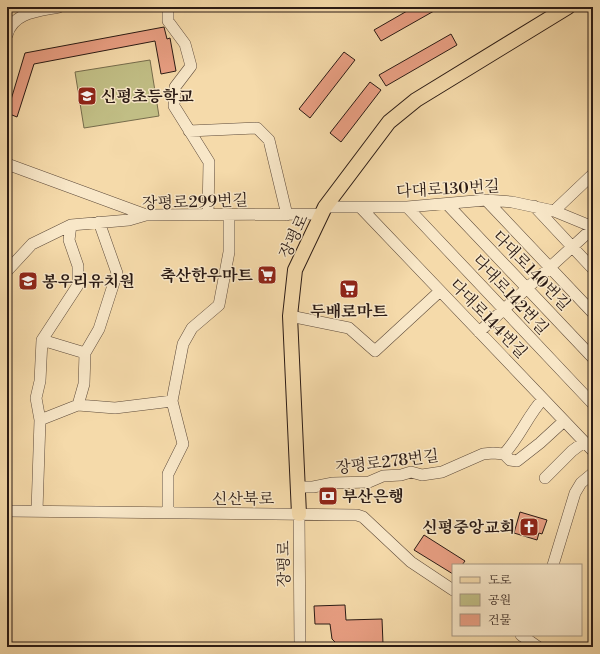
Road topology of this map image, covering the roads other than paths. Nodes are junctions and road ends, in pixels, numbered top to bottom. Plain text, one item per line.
1 (59, 7) edge
2 (168, 7) edge
3 (568, 7) edge
4 (7, 35) edge
5 (189, 131) junction
6 (7, 164) edge
7 (593, 174) edge
8 (486, 200) junction
9 (447, 204) junction
10 (534, 206) junction
11 (406, 207) junction
12 (361, 208) junction
13 (323, 211) junction
14 (554, 211) junction
15 (146, 215) junction
16 (208, 215) junction
17 (229, 215) junction
18 (287, 215) junction
19 (99, 222) junction
20 (71, 224) junction
21 (593, 228) edge
22 (573, 247) junction
23 (550, 268) junction
24 (593, 269) edge
25 (7, 271) edge
26 (527, 288) junction
27 (440, 291) junction
28 (504, 310) junction
29 (593, 313) edge
30 (290, 316) junction
31 (479, 332) junction
32 (42, 340) junction
33 (85, 353) junction
34 (593, 358) edge
35 (543, 399) junction
36 (172, 401) junction
37 (593, 404) edge
38 (78, 405) junction
39 (40, 420) junction
40 (564, 421) junction
41 (584, 442) junction
42 (593, 451) edge
43 (504, 454) junction
44 (593, 473) edge
45 (544, 478) dead end
46 (298, 487) junction
47 (7, 511) edge
48 (37, 511) junction
49 (168, 513) junction
50 (299, 514) junction
51 (553, 564) edge
52 (452, 589) edge
53 (522, 636) edge
54 (534, 641) edge
55 (300, 647) edge

1 - 4 street
2 - 5 street
3 - 13 main road, 장평로
5 - 16 street
5 - 18 street
6 - 15 street
7 - 14 street
8 - 9 street, 다대로130번길
8 - 10 street, 다대로130번길
8 - 23 street
9 - 11 street, 다대로130번길
9 - 26 street, 다대로140번길
10 - 14 street, 다대로130번길
10 - 22 street
11 - 12 street, 다대로130번길
11 - 28 street, 다대로142번길
12 - 13 street, 다대로130번길
12 - 27 street, 다대로144번길
13 - 18 street, 장평로299번길
13 - 30 main road, 장평로
14 - 21 street, 다대로130번길
15 - 16 street, 장평로299번길
15 - 19 street, 장평로299번길
16 - 17 street, 장평로299번길
17 - 18 street, 장평로299번길
17 - 36 street
19 - 20 street, 장평로299번길
19 - 33 street
20 - 25 street
20 - 32 street
21 - 22 street
22 - 23 street
22 - 24 street
23 - 26 street
23 - 29 street
26 - 28 street
26 - 34 street, 다대로140번길
27 - 30 street
27 - 31 street, 다대로144번길
28 - 31 street
28 - 37 street, 다대로142번길
30 - 46 main road, 장평로
31 - 35 street, 다대로144번길
32 - 33 street
32 - 39 street
33 - 38 street
35 - 40 street, 다대로144번길
35 - 43 street
36 - 38 street
36 - 49 street
38 - 39 street
39 - 48 street
40 - 41 street, 다대로144번길
40 - 43 street, 장평로278번길
41 - 42 street, 다대로144번길
41 - 45 street
43 - 46 street, 장평로278번길
44 - 51 street
46 - 50 main road, 장평로
47 - 48 street, 신산북로
48 - 49 street, 신산북로
49 - 50 street, 신산북로
50 - 52 street, 신산북로
50 - 55 street, 장평로
53 - 54 street

